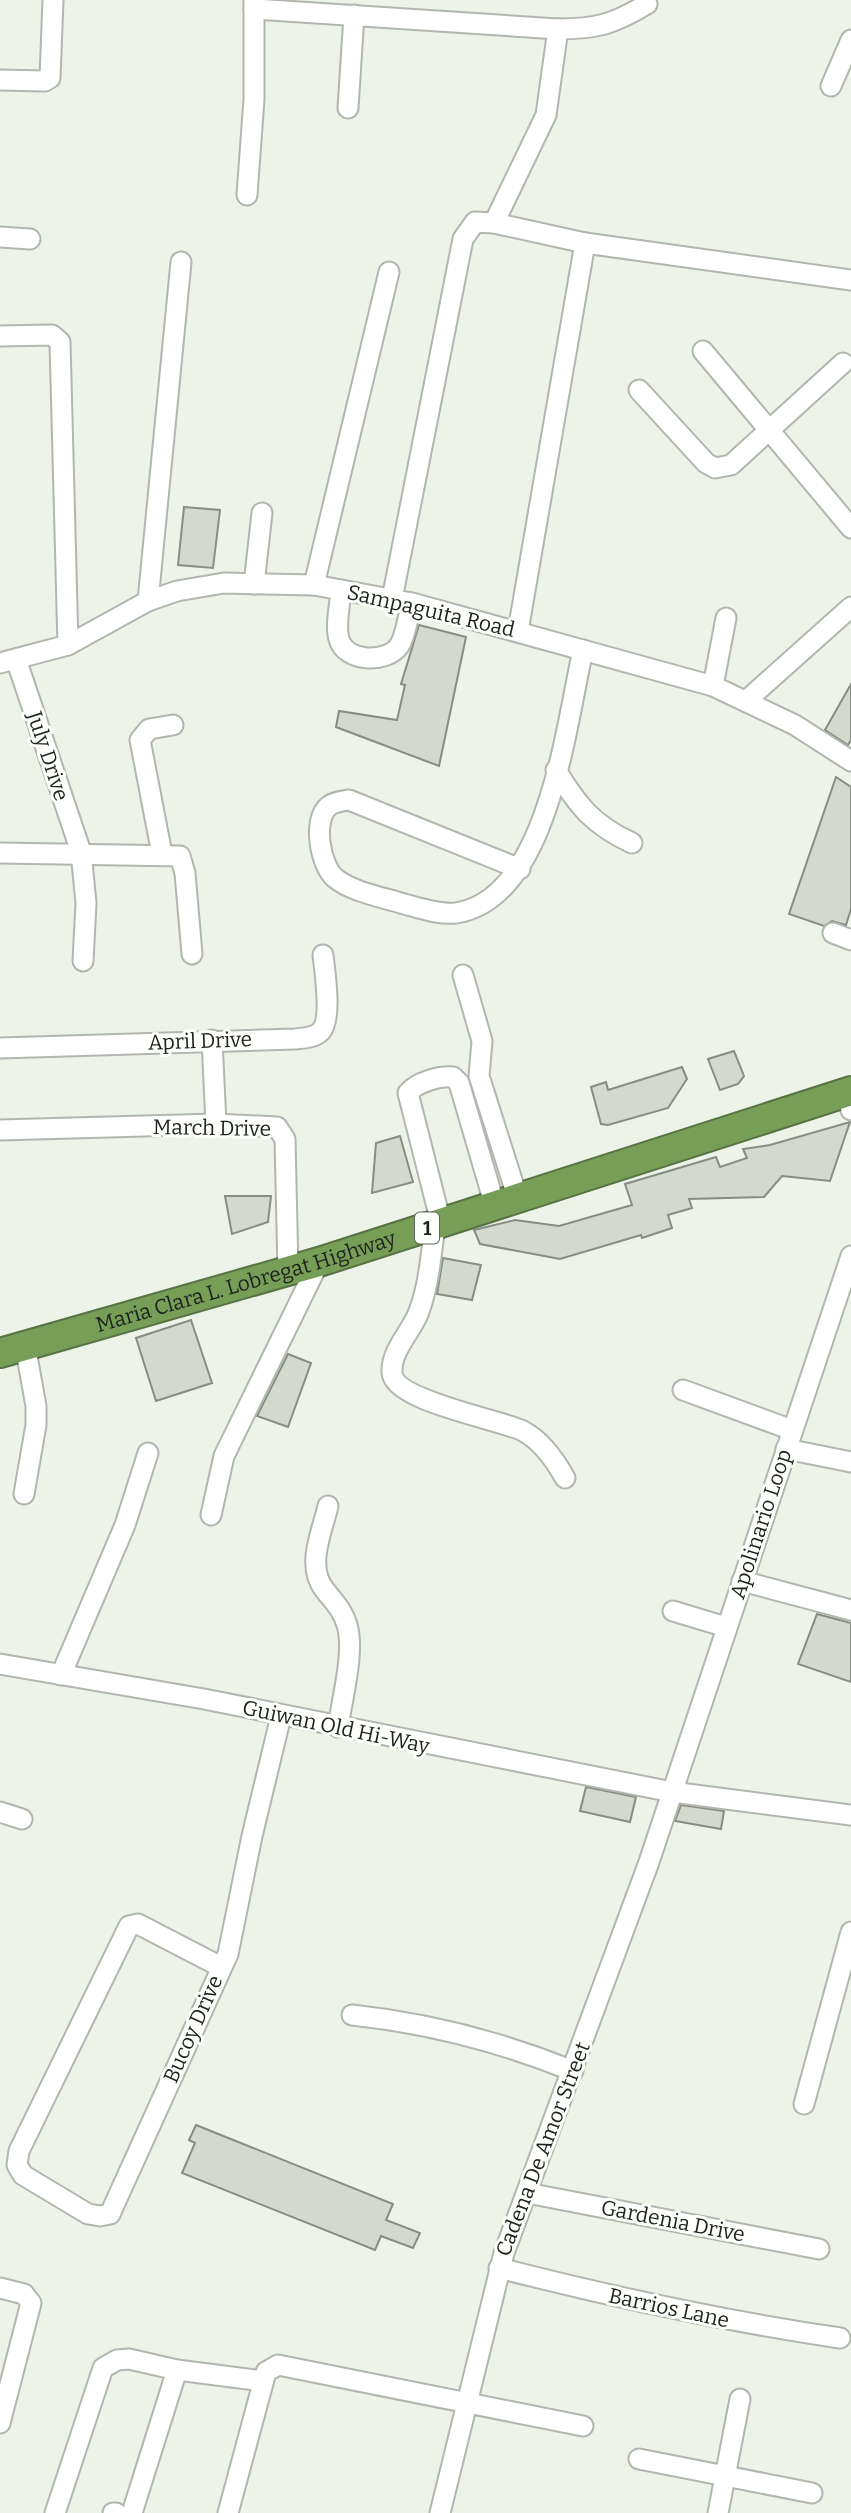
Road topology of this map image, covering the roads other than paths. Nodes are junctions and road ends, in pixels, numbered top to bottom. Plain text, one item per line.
1 (53, 0) edge
2 (254, 4) edge
3 (647, 4) dead end
4 (354, 15) junction
5 (558, 29) junction
6 (851, 40) edge
7 (0, 80) edge
8 (831, 86) dead end
9 (348, 108) dead end
10 (247, 195) dead end
11 (494, 222) junction
12 (0, 237) edge
13 (30, 239) dead end
14 (585, 243) junction
15 (181, 262) dead end
16 (389, 272) dead end
17 (851, 280) edge
18 (0, 336) edge
19 (703, 351) dead end
20 (843, 363) dead end
21 (639, 390) dead end
22 (769, 431) junction
23 (262, 513) dead end
24 (851, 528) edge
25 (254, 584) junction
26 (314, 585) junction
27 (341, 590) junction
28 (392, 599) junction
29 (148, 601) junction
30 (412, 603) junction
31 (851, 607) edge
32 (726, 618) dead end
33 (518, 631) junction
34 (68, 645) junction
35 (583, 650) junction
36 (8, 661) edge
37 (713, 686) junction
38 (747, 700) junction
39 (173, 725) dead end
40 (851, 761) edge
41 (556, 770) junction
42 (632, 843) dead end
43 (80, 852) junction
44 (0, 853) edge
45 (162, 854) junction
46 (520, 869) junction
47 (192, 954) dead end
48 (323, 955) dead end
49 (83, 961) dead end
50 (463, 975) dead end
51 (212, 1040) junction
52 (0, 1048) edge
53 (850, 1098) edge
54 (216, 1124) junction
55 (0, 1130) edge
56 (506, 1203) junction
57 (438, 1224) junction
58 (851, 1256) edge
59 (319, 1262) junction
60 (288, 1271) junction
61 (844, 1297) edge
62 (12, 1349) edge
63 (683, 1390) dead end
64 (789, 1439) junction
65 (148, 1453) dead end
66 (851, 1462) edge
67 (565, 1478) dead end
68 (24, 1494) dead end
69 (328, 1506) dead end
70 (211, 1515) dead end
71 (742, 1581) junction
72 (851, 1610) edge
73 (673, 1611) dead end
74 (726, 1627) junction
75 (0, 1664) edge
76 (61, 1675) junction
77 (281, 1716) junction
78 (338, 1727) junction
79 (672, 1792) junction
80 (0, 1812) edge
81 (851, 1815) edge
82 (22, 1819) dead end
83 (851, 1932) edge
84 (221, 1967) junction
85 (352, 2015) dead end
86 (573, 2071) junction
87 (804, 2104) dead end
88 (527, 2193) junction
89 (819, 2249) dead end
90 (499, 2268) junction
91 (0, 2288) edge
92 (840, 2339) dead end
93 (177, 2370) junction
94 (263, 2381) junction
95 (740, 2399) dead end
96 (467, 2404) junction
97 (0, 2423) edge
98 (583, 2427) dead end
99 (639, 2459) dead end
100 (725, 2476) junction
101 (812, 2493) dead end
102 (55, 2513) edge
103 (132, 2513) edge
104 (228, 2513) edge
105 (440, 2513) edge
106 (718, 2513) edge

1 - 7 street
2 - 4 street
2 - 10 street
3 - 5 street
4 - 5 street
4 - 9 street
5 - 11 street
6 - 8 street
11 - 14 street
11 - 28 street
12 - 13 street
14 - 17 street
14 - 33 street
15 - 29 street
16 - 26 street
18 - 34 street
19 - 22 street
20 - 22 street
21 - 22 street
22 - 24 street
23 - 25 street
25 - 26 street, Sampaguita Road
25 - 29 street, Sampaguita Road
26 - 27 street, Sampaguita Road
27 - 28 street, Sampaguita Road
27 - 30 street
28 - 30 street, Sampaguita Road
29 - 34 street, Sampaguita Road
30 - 33 street, Sampaguita Road
31 - 38 street
32 - 37 street
33 - 35 street, Sampaguita Road
34 - 36 street, Sampaguita Road
35 - 37 street, Sampaguita Road
35 - 41 street
36 - 43 street, July Drive
37 - 38 street, Sampaguita Road
38 - 40 street, Sampaguita Road
39 - 45 street
41 - 42 street
41 - 46 street
43 - 44 street
43 - 45 street
43 - 49 street, July Drive
45 - 47 street
46 - 46 street
48 - 51 street, April Drive
50 - 56 street
51 - 52 street, April Drive
51 - 54 street
53 - 56 highway, Maria Clara L. Lobregat Highway / 1
54 - 55 street, March Drive
54 - 60 street, March Drive
56 - 57 highway, Maria Clara L. Lobregat Highway / 1
56 - 57 street
57 - 59 highway, Maria Clara L. Lobregat Highway / 1
57 - 67 street
58 - 61 street, Apolinario Loop
59 - 60 highway, Maria Clara L. Lobregat Highway / 1
59 - 70 street
60 - 62 highway, Maria Clara L. Lobregat Highway / 1
61 - 64 street, Apolinario Loop
62 - 68 street
63 - 64 street
64 - 66 street
64 - 71 street, Apolinario Loop
65 - 76 street
69 - 78 street
71 - 72 street
71 - 74 street, Apolinario Loop
73 - 74 street
74 - 79 street, Apolinario Loop
75 - 76 street, Guiwan Old Hi-Way
76 - 77 street, Guiwan Old Hi-Way
77 - 78 street, Guiwan Old Hi-Way
77 - 84 street, Bucoy Drive
78 - 79 street, Guiwan Old Hi-Way
79 - 81 street, Guiwan Old Hi-Way
79 - 86 street, Cadena De Amor Street
80 - 82 street
83 - 87 street
84 - 84 street, Bucoy Drive
85 - 86 street
86 - 88 street, Cadena De Amor Street
88 - 89 street, Gardenia Drive
88 - 90 street, Cadena De Amor Street
90 - 92 street, Barrios Lane
90 - 96 street, Cadena De Amor Street
91 - 97 street
93 - 94 street
93 - 102 street
93 - 103 street
94 - 96 street
94 - 104 street
95 - 100 street
96 - 98 street
96 - 105 street, Cadena De Amor Street
99 - 100 street
100 - 101 street
100 - 106 street

